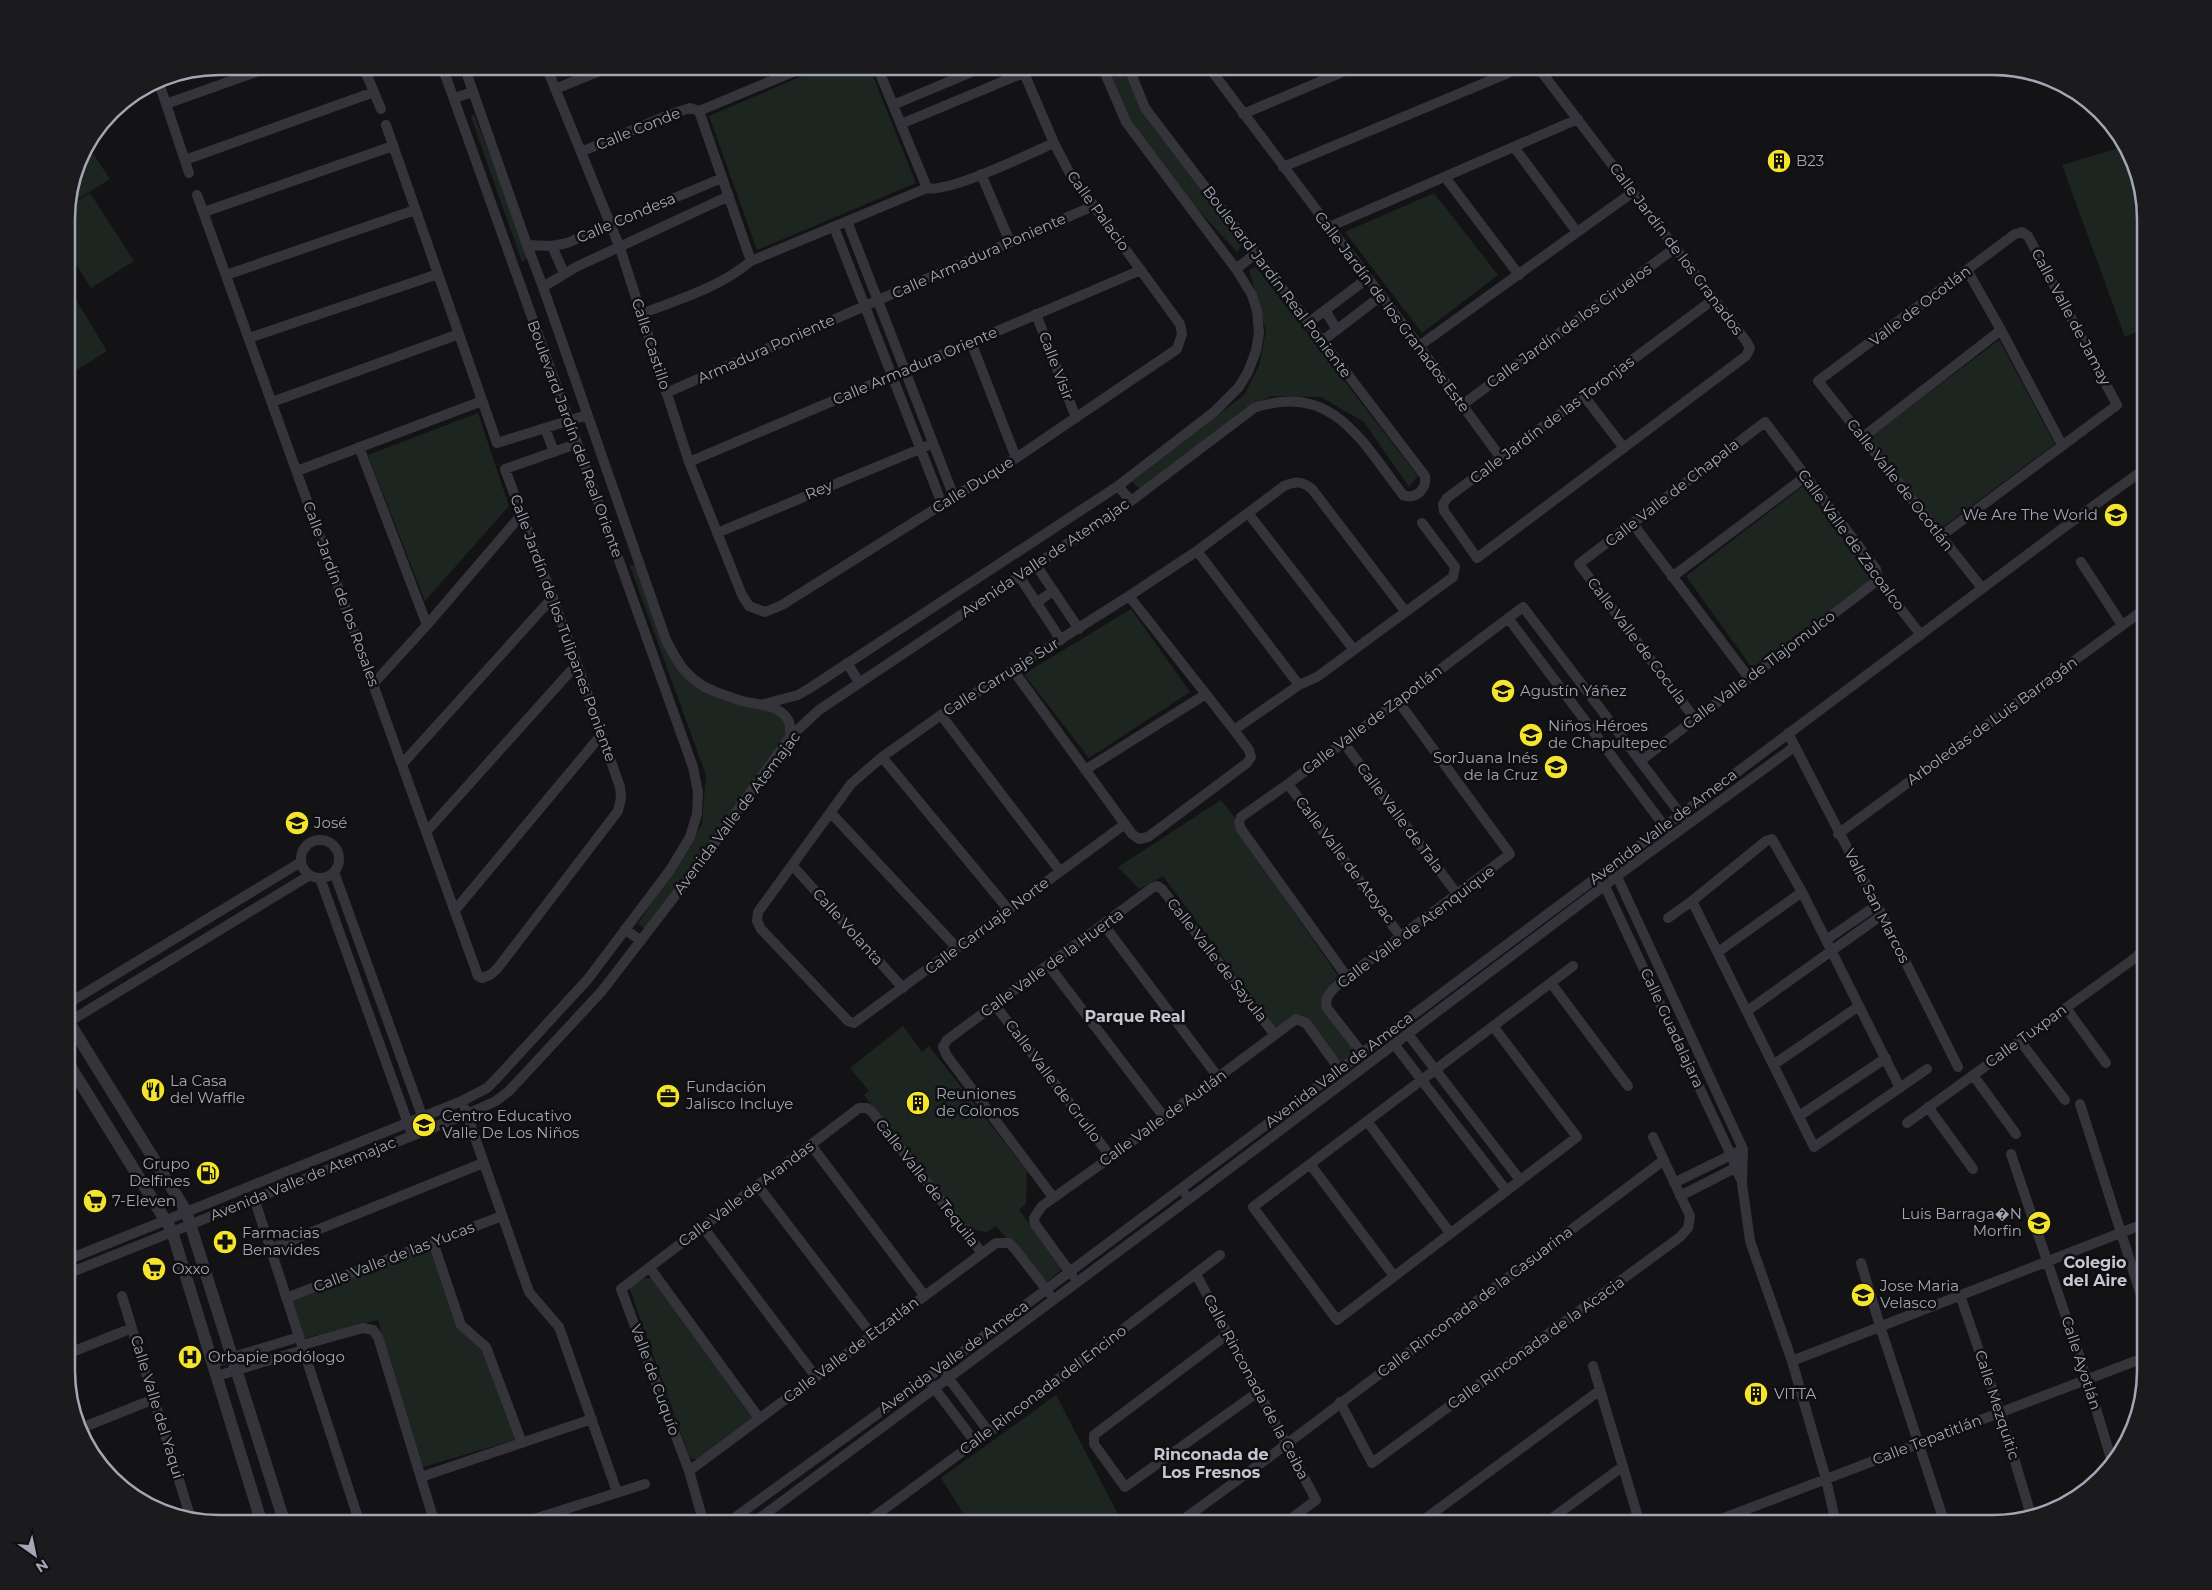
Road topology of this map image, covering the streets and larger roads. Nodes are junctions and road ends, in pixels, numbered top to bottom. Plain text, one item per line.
1 (248, 75) edge
2 (367, 75) edge
3 (445, 75) edge
4 (467, 75) edge
5 (550, 75) edge
6 (591, 75) edge
7 (775, 75) edge
8 (781, 75) edge
9 (881, 75) edge
10 (965, 75) edge
11 (1012, 75) edge
12 (1025, 75) edge
13 (1106, 75) edge
14 (1132, 75) edge
15 (1215, 75) edge
16 (1336, 75) edge
17 (1503, 75) edge
18 (1544, 75) edge
19 (776, 79) junction
20 (161, 88) edge
21 (556, 90) junction
22 (374, 92) junction
23 (472, 92) junction
24 (454, 98) junction
25 (166, 104) junction
26 (893, 105) junction
27 (381, 109) dead end
28 (699, 111) junction
29 (1243, 114) junction
30 (1578, 119) junction
31 (901, 124) junction
32 (386, 125) dead end
33 (1054, 143) junction
34 (393, 146) junction
35 (1514, 147) junction
36 (581, 152) junction
37 (185, 160) junction
38 (1283, 167) junction
39 (189, 173) dead end
40 (981, 174) junction
41 (1445, 177) junction
42 (722, 178) junction
43 (927, 188) junction
44 (1633, 192) junction
45 (197, 195) dead end
46 (729, 196) junction
47 (1093, 206) junction
48 (415, 210) junction
49 (204, 212) junction
50 (847, 221) junction
51 (611, 225) junction
52 (834, 227) junction
53 (1329, 227) junction
54 (1577, 232) junction
55 (2022, 232) joint
56 (1010, 242) junction
57 (526, 246) junction
58 (552, 246) junction
59 (620, 248) junction
60 (1675, 248) junction
61 (1255, 254) junction
62 (751, 261) junction
63 (1236, 269) junction
64 (1141, 270) junction
65 (1967, 270) junction
66 (564, 273) junction
67 (438, 274) junction
68 (226, 275) junction
69 (1519, 275) junction
70 (1368, 278) junction
71 (543, 287) junction
72 (1381, 296) junction
73 (1714, 299) junction
74 (878, 300) junction
75 (865, 306) junction
76 (1325, 310) junction
77 (641, 314) junction
78 (1036, 314) junction
79 (1308, 323) junction
80 (1337, 330) junction
81 (2002, 330) junction
82 (459, 334) junction
83 (248, 338) junction
84 (1322, 341) junction
85 (971, 342) junction
86 (1420, 346) junction
87 (1177, 349) joint
88 (1256, 351) joint
89 (905, 370) junction
90 (892, 375) junction
91 (1818, 382) joint
92 (666, 393) junction
93 (1584, 396) junction
94 (272, 402) junction
95 (482, 402) junction
96 (1462, 405) junction
97 (586, 414) junction
98 (1076, 418) junction
99 (568, 421) junction
100 (1765, 422) joint
101 (545, 428) junction
102 (1863, 437) junction
103 (576, 444) junction
104 (934, 444) junction
105 (2062, 445) junction
106 (359, 447) junction
107 (920, 448) junction
108 (1624, 448) junction
109 (554, 452) junction
110 (1016, 458) junction
111 (1500, 458) junction
112 (689, 462) junction
113 (297, 471) junction
114 (2137, 475) edge
115 (1805, 476) junction
116 (1118, 486) junction
117 (1419, 493) joint
118 (954, 497) junction
119 (1131, 501) junction
120 (942, 504) junction
121 (1248, 513) junction
122 (522, 514) junction
123 (1422, 523) dead end
124 (1632, 524) junction
125 (717, 533) junction
126 (1941, 536) junction
127 (1197, 551) junction
128 (1477, 558) joint
129 (638, 560) junction
130 (2081, 562) dead end
131 (1579, 564) joint
132 (620, 565) junction
133 (1036, 565) junction
134 (1018, 576) junction
135 (1672, 577) junction
136 (1878, 580) junction
137 (1982, 588) junction
138 (1053, 591) junction
139 (1130, 596) junction
140 (553, 597) junction
141 (1036, 603) junction
142 (1405, 611) junction
143 (765, 612) joint
144 (2137, 614) edge
145 (1508, 618) junction
146 (427, 625) junction
147 (2122, 625) junction
148 (1078, 629) junction
149 (1921, 635) junction
150 (1061, 640) junction
151 (1354, 650) junction
152 (847, 663) junction
153 (577, 664) junction
154 (1013, 670) junction
155 (1749, 678) junction
156 (859, 682) junction
157 (374, 683) junction
158 (1299, 685) junction
159 (1206, 694) junction
160 (1398, 701) junction
161 (764, 704) junction
162 (941, 715) junction
163 (1695, 719) junction
164 (1234, 730) junction
165 (1788, 733) junction
166 (602, 734) junction
167 (790, 737) junction
168 (1343, 742) junction
169 (1794, 747) junction
170 (882, 756) junction
171 (1640, 761) junction
172 (403, 764) junction
173 (1085, 770) junction
174 (1288, 784) junction
175 (831, 813) junction
176 (697, 814) joint
177 (1681, 814) junction
178 (1125, 824) junction
179 (1688, 824) junction
180 (1664, 826) junction
181 (427, 832) junction
182 (1839, 833) junction
183 (1672, 836) junction
184 (301, 862) junction
185 (792, 865) junction
186 (1612, 865) junction
187 (1060, 871) junction
188 (334, 872) junction
189 (1599, 874) junction
190 (1617, 876) junction
191 (315, 877) junction
192 (1158, 886) joint
193 (1604, 886) junction
194 (1802, 892) junction
195 (1457, 894) junction
196 (1692, 901) junction
197 (1877, 905) junction
198 (456, 909) junction
199 (1008, 909) junction
200 (1882, 915) junction
201 (1668, 918) dead end
202 (1104, 925) junction
203 (625, 929) junction
204 (1402, 937) junction
205 (1826, 940) junction
206 (641, 941) junction
207 (957, 948) junction
208 (1832, 951) junction
209 (1718, 952) junction
210 (2137, 956) edge
211 (1049, 966) junction
212 (1573, 966) dead end
213 (1660, 969) junction
214 (1646, 975) junction
215 (478, 976) joint
216 (1346, 977) junction
217 (1551, 983) junction
218 (903, 988) junction
219 (75, 999) edge
220 (995, 1005) junction
221 (1859, 1006) junction
222 (2066, 1008) junction
223 (1747, 1011) junction
224 (75, 1016) edge
225 (848, 1021) joint
226 (1493, 1026) junction
227 (75, 1034) edge
228 (1408, 1034) junction
229 (1275, 1035) junction
230 (2020, 1041) junction
231 (1394, 1044) junction
232 (1362, 1053) junction
233 (516, 1058) junction
234 (1886, 1058) junction
235 (2106, 1062) dead end
236 (1773, 1065) junction
237 (1958, 1067) dead end
238 (1927, 1069) dead end
239 (1340, 1070) junction
240 (1435, 1070) junction
241 (529, 1071) junction
242 (75, 1074) edge
243 (1973, 1075) junction
244 (1218, 1077) junction
245 (1421, 1080) junction
246 (1628, 1086) dead end
247 (1900, 1088) junction
248 (2065, 1100) dead end
249 (462, 1101) junction
250 (2080, 1104) dead end
251 (1928, 1107) junction
252 (872, 1112) joint
253 (466, 1114) junction
254 (1799, 1116) junction
255 (422, 1117) junction
256 (1164, 1117) junction
257 (1367, 1121) junction
258 (1907, 1122) dead end
259 (408, 1123) junction
260 (427, 1130) junction
261 (2016, 1134) dead end
262 (412, 1135) junction
263 (1653, 1137) dead end
264 (811, 1145) junction
265 (1743, 1149) junction
266 (2011, 1154) dead end
267 (1732, 1155) junction
268 (1111, 1157) junction
269 (1664, 1160) junction
270 (483, 1163) junction
271 (1310, 1164) junction
272 (1739, 1166) junction
273 (1973, 1169) dead end
274 (1520, 1180) junction
275 (1674, 1183) junction
276 (758, 1186) junction
277 (1182, 1188) junction
278 (1506, 1190) junction
279 (1680, 1196) junction
280 (1053, 1197) junction
281 (254, 1198) junction
282 (1189, 1199) junction
283 (186, 1212) junction
284 (502, 1216) junction
285 (166, 1220) junction
286 (191, 1224) junction
287 (2137, 1226) edge
288 (703, 1227) junction
289 (172, 1232) junction
290 (2121, 1232) junction
291 (1450, 1233) junction
292 (433, 1242) junction
293 (270, 1249) junction
294 (982, 1253) junction
295 (1220, 1255) dead end
296 (75, 1257) edge
297 (2048, 1261) junction
298 (1861, 1263) dead end
299 (650, 1268) junction
300 (75, 1271) edge
301 (1069, 1271) junction
302 (1196, 1274) junction
303 (1394, 1276) junction
304 (1077, 1283) junction
305 (2137, 1283) edge
306 (621, 1289) joint
307 (1046, 1289) junction
308 (924, 1295) junction
309 (122, 1296) dead end
310 (1960, 1296) junction
311 (286, 1298) junction
312 (1055, 1299) junction
313 (1880, 1326) junction
314 (132, 1328) junction
315 (1228, 1334) junction
316 (872, 1335) junction
317 (301, 1344) junction
318 (75, 1351) edge
319 (233, 1357) junction
320 (2137, 1360) edge
321 (1792, 1362) junction
322 (213, 1363) junction
323 (1593, 1366) dead end
324 (941, 1368) junction
325 (237, 1370) junction
326 (217, 1376) junction
327 (816, 1377) junction
328 (926, 1378) junction
329 (949, 1379) junction
330 (2087, 1379) junction
331 (935, 1389) junction
332 (1599, 1391) junction
333 (1258, 1392) junction
334 (154, 1399) junction
335 (1340, 1402) junction
336 (2000, 1412) junction
337 (759, 1418) junction
338 (592, 1419) junction
339 (87, 1426) edge
340 (989, 1432) junction
341 (522, 1442) junction
342 (975, 1442) junction
343 (1286, 1443) junction
344 (1918, 1443) junction
345 (2110, 1455) edge
346 (1622, 1467) junction
347 (689, 1471) junction
348 (421, 1477) junction
349 (1826, 1479) junction
350 (645, 1484) dead end
351 (617, 1492) junction
352 (2030, 1510) edge
353 (189, 1511) edge
354 (259, 1515) edge
355 (282, 1515) edge
356 (357, 1515) edge
357 (432, 1515) edge
358 (546, 1515) edge
359 (701, 1515) edge
360 (738, 1515) edge
361 (764, 1515) edge
362 (876, 1515) edge
363 (1189, 1515) edge
364 (1296, 1515) edge
365 (1430, 1515) edge
366 (1564, 1515) edge
367 (1637, 1515) edge
368 (1732, 1515) edge
369 (1834, 1515) edge
370 (1942, 1515) edge

1 - 25 street
2 - 22 street
3 - 24 street, Boulevard Jardín del Real Oriente
4 - 23 street, Boulevard Jardín del Real Oriente
5 - 21 street, Calle Castillo
6 - 21 street
7 - 19 street
8 - 19 street, Calle Conde
9 - 26 street
10 - 26 street
11 - 31 street
12 - 33 street, Calle Palacio
13 - 63 street, Boulevard Jardín Real Poniente
14 - 61 street, Boulevard Jardín Real Poniente
15 - 29 street, Calle Jardín de los Granados Este
16 - 29 street
17 - 38 street
18 - 30 street, Calle Jardín de los Granados
19 - 28 street, Calle Conde
20 - 25 street
21 - 36 street, Calle Castillo
22 - 27 street
22 - 37 street
23 - 24 street
23 - 57 street, Boulevard Jardín del Real Oriente
24 - 99 street, Boulevard Jardín del Real Oriente
25 - 37 street
26 - 31 street
28 - 36 street, Calle Conde
28 - 42 street
29 - 38 street, Calle Jardín de los Granados Este
30 - 35 street
30 - 44 street, Calle Jardín de los Granados
31 - 43 street
32 - 34 street
33 - 40 street
33 - 47 street, Calle Palacio
34 - 48 street
34 - 49 street
35 - 41 street
35 - 54 street
36 - 51 street, Calle Castillo
37 - 39 street
38 - 53 street, Calle Jardín de los Granados Este
40 - 43 street
40 - 56 street
41 - 53 street
41 - 69 street
42 - 46 street
42 - 51 street, Calle Condesa
43 - 50 street
44 - 54 street
44 - 60 street, Calle Jardín de los Granados
45 - 49 street, Calle Jardín de los Rosales
46 - 59 street, Calle Condesa
46 - 62 street
47 - 56 street, Calle Armadura Poniente
47 - 64 street, Calle Palacio
48 - 67 street
48 - 68 street
49 - 68 street, Calle Jardín de los Rosales
50 - 52 street
50 - 74 street
51 - 58 street, Calle Condesa
51 - 59 street, Calle Castillo
52 - 62 street
52 - 75 street
53 - 70 street, Calle Jardín de los Granados Este
54 - 69 street
55 - 65 street, Valle de Ocotlán
55 - 105 street, Calle Valle de Jamay
56 - 74 street, Calle Armadura Poniente
57 - 58 street, Calle Condesa
57 - 71 street, Boulevard Jardín del Real Oriente
58 - 66 street
59 - 66 street, Calle Condesa
59 - 77 street, Calle Castillo
60 - 73 street, Calle Jardín de los Granados
60 - 96 street, Calle Jardín de los Ciruelos
61 - 63 street
61 - 79 street, Boulevard Jardín Real Poniente
62 - 77 street
63 - 88 street, Boulevard Jardín Real Poniente
64 - 78 street, Calle Armadura Oriente
64 - 87 street, Calle Palacio
65 - 81 street
65 - 91 street, Valle de Ocotlán
66 - 71 street, Calle Condesa
67 - 82 street
67 - 83 street
68 - 83 street, Calle Jardín de los Rosales
69 - 86 street
70 - 72 street, Calle Jardín de los Granados Este
70 - 76 street
71 - 97 street, Boulevard Jardín del Real Oriente
72 - 80 street
72 - 86 street, Calle Jardín de los Granados Este
73 - 93 street, Calle Jardín de las Toronjas
73 - 108 street, Calle Jardín de los Granados
74 - 75 street, Calle Armadura Poniente
74 - 89 street
75 - 90 street
75 - 92 street, Armadura Poniente
76 - 79 street
76 - 80 street
77 - 92 street, Calle Castillo
78 - 85 street, Calle Armadura Oriente
78 - 98 street, Calle Visir
79 - 84 street, Boulevard Jardín Real Poniente
80 - 84 street
81 - 102 street
81 - 105 street
82 - 94 street
82 - 95 street
83 - 94 street, Calle Jardín de los Rosales
84 - 117 street, Boulevard Jardín Real Poniente
85 - 89 street, Calle Armadura Oriente
85 - 110 street
86 - 96 street, Calle Jardín de los Granados Este
87 - 98 street, Calle Duque
88 - 116 street, Avenida Valle de Atemajac
89 - 90 street, Calle Armadura Oriente
89 - 104 street
90 - 107 street
90 - 112 street, Calle Armadura Oriente
91 - 102 street, Calle Valle de Ocotlán
92 - 112 street, Calle Castillo
93 - 108 street
93 - 111 street, Calle Jardín de las Toronjas
94 - 113 street, Calle Jardín de los Rosales
95 - 101 street
95 - 106 street
96 - 111 street, Calle Jardín de los Granados Este
97 - 99 street
97 - 129 street, Boulevard Jardín del Real Oriente
98 - 110 street, Calle Duque
99 - 101 street
99 - 103 street, Boulevard Jardín del Real Oriente
100 - 115 street, Calle Valle de Zacoalco
100 - 124 street, Calle Valle de Chapala
101 - 109 street
102 - 126 street, Calle Valle de Ocotlán
103 - 109 street
103 - 132 street, Boulevard Jardín del Real Oriente
104 - 107 street, Rey
104 - 118 street
105 - 126 street
106 - 113 street
106 - 146 street
107 - 120 street
107 - 125 street, Rey
108 - 128 street, Calle Jardín de los Granados
109 - 122 street, Calle Jardín de los Tulipanes Poniente
110 - 118 street, Calle Duque
111 - 128 street, Calle Jardín de las Toronjas
112 - 125 street, Calle Castillo
113 - 157 street, Calle Jardín de los Rosales
114 - 137 street, Avenida Valle de Ameca
115 - 135 street
115 - 136 street, Calle Valle de Zacoalco
116 - 119 street
116 - 152 street, Avenida Valle de Atemajac
117 - 119 street, Avenida Valle de Atemajac
118 - 120 street, Calle Duque
119 - 133 street, Avenida Valle de Atemajac
120 - 143 street, Calle Duque
121 - 127 street, Calle Carruaje Sur
121 - 142 street, Calle Carruaje Sur
121 - 151 street
122 - 140 street, Calle Jardín de los Tulipanes Poniente
122 - 146 street
123 - 142 street
124 - 131 street, Calle Valle de Chapala
124 - 135 street
125 - 143 street, Calle Castillo
126 - 137 street, Calle Valle de Ocotlán
127 - 139 street, Calle Carruaje Sur
127 - 158 street
129 - 132 street
129 - 161 street, Boulevard Jardín del Real Oriente
130 - 147 street
131 - 163 street, Calle Valle de Cocula
132 - 176 street, Boulevard Jardín del Real Oriente
133 - 134 street, Avenida Valle de Atemajac
133 - 138 street
134 - 141 street
134 - 156 street, Avenida Valle de Atemajac
135 - 155 street
136 - 149 street, Calle Valle de Zacoalco
136 - 155 street, Calle Valle de Tlajomulco
137 - 149 street, Avenida Valle de Ameca
138 - 141 street
138 - 148 street
139 - 148 street, Calle Carruaje Sur
139 - 159 street
140 - 153 street, Calle Jardín de los Tulipanes Poniente
140 - 172 street
141 - 150 street
142 - 151 street
144 - 147 street, Arboledas de Luis Barragán
145 - 160 street, Calle Valle de Zapotlán
145 - 171 street, Calle Valle de Zapotlán
145 - 180 street
146 - 157 street
147 - 182 street, Arboledas de Luis Barragán
148 - 150 street, Calle Carruaje Sur
149 - 165 street, Avenida Valle de Ameca
150 - 154 street, Calle Carruaje Sur
151 - 158 street
152 - 156 street
152 - 161 street, Avenida Valle de Atemajac
153 - 166 street, Calle Jardín de los Tulipanes Poniente
153 - 181 street
154 - 162 street, Calle Carruaje Sur
154 - 173 street
155 - 163 street, Calle Valle de Tlajomulco
156 - 167 street, Avenida Valle de Atemajac
157 - 172 street, Calle Jardín de los Rosales
158 - 164 street
159 - 164 street
159 - 173 street
160 - 168 street, Calle Valle de Zapotlán
160 - 195 street, Calle Valle de Atenquique
161 - 167 street, Boulevard Jardín del Real Oriente
162 - 170 street, Calle Carruaje Sur
162 - 187 street
163 - 171 street, Calle Valle de Tlajomulco
164 - 178 street
165 - 169 street, Valle San Marcos
165 - 177 street, Avenida Valle de Ameca
166 - 198 street
166 - 215 street, Calle Jardín de los Tulipanes Poniente
167 - 206 street, Avenida Valle de Atemajac
168 - 174 street, Calle Valle de Zapotlán
168 - 195 street, Calle Valle de Tala
169 - 179 street, Avenida Valle de Ameca
169 - 182 street, Valle San Marcos
170 - 175 street, Calle Carruaje Sur
170 - 199 street
171 - 177 street
172 - 181 street, Calle Jardín de los Rosales
173 - 178 street
174 - 204 street, Calle Valle de Atoyac
174 - 216 street, Calle Valle de Zapotlán
175 - 185 street, Calle Carruaje Sur
175 - 207 street
176 - 203 street, Avenida Valle de Atemajac
177 - 179 street
177 - 180 street, Avenida Valle de Ameca
178 - 187 street, Calle Carruaje Norte
179 - 183 street, Avenida Valle de Ameca
180 - 183 street
180 - 186 street, Avenida Valle de Ameca
181 - 198 street, Calle Jardín de los Rosales
182 - 197 street, Valle San Marcos
183 - 190 street, Avenida Valle de Ameca
184 - 188 street
184 - 191 street
184 - 219 street
185 - 218 street, Calle Volanta
185 - 225 street, Calle Carruaje Sur
186 - 189 street, Avenida Valle de Ameca
186 - 190 street, Calle Guadalajara
187 - 199 street, Calle Carruaje Norte
188 - 191 street
188 - 255 street
189 - 193 street, Calle Guadalajara
189 - 232 street, Avenida Valle de Ameca
190 - 193 street, Avenida Valle de Ameca
190 - 213 street, Calle Guadalajara
191 - 224 street
191 - 259 street
192 - 202 street, Calle Valle de la Huerta
192 - 229 street, Calle Valle de Sayula
193 - 214 street, Calle Guadalajara
193 - 228 street, Avenida Valle de Ameca
194 - 196 street
194 - 205 street
194 - 209 street
195 - 204 street, Calle Valle de Atenquique
196 - 201 street
196 - 209 street
197 - 200 street, Valle San Marcos
197 - 205 street
198 - 215 street, Calle Jardín de los Rosales
199 - 207 street, Calle Carruaje Norte
200 - 208 street
200 - 237 street, Valle San Marcos
202 - 211 street, Calle Valle de la Huerta
202 - 244 street
203 - 206 street
203 - 233 street, Avenida Valle de Atemajac
204 - 216 street, Calle Valle de Atenquique
205 - 208 street
206 - 241 street, Avenida Valle de Atemajac
207 - 218 street, Calle Carruaje Norte
208 - 221 street
208 - 223 street
209 - 223 street
210 - 222 street, Calle Tuxpan
211 - 220 street, Calle Valle de la Huerta
211 - 256 street
212 - 217 street
213 - 214 street
213 - 265 street, Calle Guadalajara
214 - 267 street, Calle Guadalajara
216 - 232 street, Calle Valle de Atenquique
217 - 226 street
217 - 246 street
218 - 225 street, Calle Carruaje Norte
220 - 268 street, Calle Valle de Grullo
220 - 280 street, Calle Valle de la Huerta
221 - 234 street
221 - 236 street
222 - 230 street, Calle Tuxpan
222 - 235 street
223 - 236 street
226 - 240 street
226 - 274 street
227 - 283 street
228 - 231 street, Avenida Valle de Ameca
228 - 240 street
229 - 239 street, Calle Valle de Autlán
229 - 244 street, Calle Valle de Autlán
230 - 243 street, Calle Tuxpan
230 - 248 street
231 - 245 street
231 - 282 street, Avenida Valle de Ameca
232 - 239 street, Avenida Valle de Ameca
233 - 241 street
233 - 249 street, Avenida Valle de Atemajac
234 - 247 street
234 - 254 street
236 - 254 street
238 - 247 street
239 - 277 street, Avenida Valle de Ameca
240 - 245 street
240 - 274 street
241 - 253 street, Avenida Valle de Atemajac
242 - 285 street
243 - 251 street, Calle Tuxpan
243 - 261 street
244 - 256 street, Calle Valle de Autlán
245 - 257 street
245 - 278 street
247 - 254 street
249 - 253 street
249 - 255 street, Avenida Valle de Atemajac
250 - 290 street
251 - 258 street, Calle Tuxpan
251 - 273 street
252 - 264 street, Calle Valle de Arandas
252 - 294 street, Calle Valle de Tequila
253 - 260 street, Avenida Valle de Atemajac
253 - 270 street
255 - 259 street, Avenida Valle de Atemajac
255 - 260 street
256 - 268 street, Calle Valle de Autlán
257 - 271 street
257 - 291 street
259 - 262 street
259 - 283 street, Avenida Valle de Atemajac
260 - 262 street, Avenida Valle de Atemajac
262 - 281 street, Avenida Valle de Atemajac
263 - 269 street
264 - 276 street, Calle Valle de Arandas
264 - 308 street
265 - 267 street
265 - 272 street, Calle Guadalajara
266 - 297 street, Calle Ayotlán
267 - 272 street, Calle Guadalajara
267 - 275 street
268 - 280 street, Calle Valle de Autlán
269 - 275 street
269 - 335 street, Calle Rinconada de la Casuarina
270 - 284 street
270 - 293 street
271 - 303 street
271 - 303 street
272 - 279 street
272 - 321 street, Calle Guadalajara
274 - 278 street
275 - 279 street
276 - 288 street, Calle Valle de Arandas
276 - 316 street
277 - 282 street
277 - 301 street, Avenida Valle de Ameca
278 - 291 street
279 - 335 street, Calle Rinconada de la Acacia
280 - 301 street, Calle Valle de Autlán
281 - 286 street, Avenida Valle de Atemajac
281 - 293 street
282 - 304 street, Avenida Valle de Ameca
283 - 285 street, Avenida Valle de Atemajac
283 - 286 street
284 - 292 street, Calle Valle de las Yucas
284 - 338 street
285 - 289 street
285 - 296 street, Avenida Valle de Atemajac
286 - 289 street, Avenida Valle de Atemajac
286 - 319 street
287 - 290 street
288 - 299 street, Calle Valle de Arandas
288 - 327 street
289 - 300 street, Avenida Valle de Atemajac
289 - 322 street
290 - 297 street
290 - 305 street
291 - 303 street
292 - 311 street, Calle Valle de las Yucas
292 - 341 street
293 - 311 street
294 - 307 street, Calle Valle de Etzatlán
294 - 308 street, Calle Valle de Etzatlán
295 - 302 street, Calle Rinconada del Encino
297 - 310 street
297 - 330 street, Calle Ayotlán
298 - 313 street
299 - 306 street, Calle Valle de Arandas
299 - 337 street
301 - 304 street
301 - 307 street, Avenida Valle de Ameca
302 - 315 street, Calle Rinconada de la Ceiba
302 - 340 street, Calle Rinconada del Encino
304 - 312 street, Avenida Valle de Ameca
306 - 347 street, Valle de Cuquío
307 - 312 street
307 - 324 street, Avenida Valle de Ameca
308 - 316 street, Calle Valle de Etzatlán
309 - 314 street, Calle Valle del Yaqui
310 - 313 street
310 - 336 street, Calle Mezquitic
311 - 317 street
312 - 329 street, Avenida Valle de Ameca
313 - 321 street
313 - 344 street
314 - 318 street
314 - 334 street, Calle Valle del Yaqui
315 - 333 street, Calle Rinconada de la Ceiba
315 - 333 street
316 - 327 street, Calle Valle de Etzatlán
317 - 319 street
317 - 325 street
317 - 348 street
317 - 356 street
319 - 322 street
319 - 325 street
320 - 330 street, Calle Tepatitlán
321 - 349 street, Calle Guadalajara
322 - 326 street
323 - 332 street
324 - 328 street, Avenida Valle de Ameca
324 - 329 street
325 - 326 street
325 - 355 street
326 - 354 street
327 - 337 street, Calle Valle de Etzatlán
328 - 331 street
328 - 360 street, Avenida Valle de Ameca
329 - 331 street, Avenida Valle de Ameca
329 - 340 street
330 - 336 street, Calle Tepatitlán
330 - 345 street, Calle Ayotlán
331 - 342 street
331 - 361 street, Avenida Valle de Ameca
332 - 346 street
332 - 365 street
333 - 343 street, Calle Rinconada de la Ceiba
334 - 339 street
334 - 353 street, Calle Valle del Yaqui
335 - 343 street, Calle Rinconada de la Casuarina
336 - 344 street, Calle Tepatitlán
336 - 352 street, Calle Mezquitic
337 - 347 street, Calle Valle de Etzatlán
338 - 341 street
338 - 351 street
340 - 342 street, Calle Rinconada del Encino
341 - 348 street
342 - 362 street, Calle Rinconada del Encino
343 - 363 street, Calle Rinconada de la Casuarina
343 - 364 street, Calle Rinconada de la Ceiba
344 - 349 street, Calle Tepatitlán
344 - 370 street
346 - 366 street
346 - 367 street
347 - 359 street, Valle de Cuquío
348 - 357 street
349 - 368 street, Calle Tepatitlán
349 - 369 street, Calle Guadalajara
350 - 351 street
351 - 358 street

